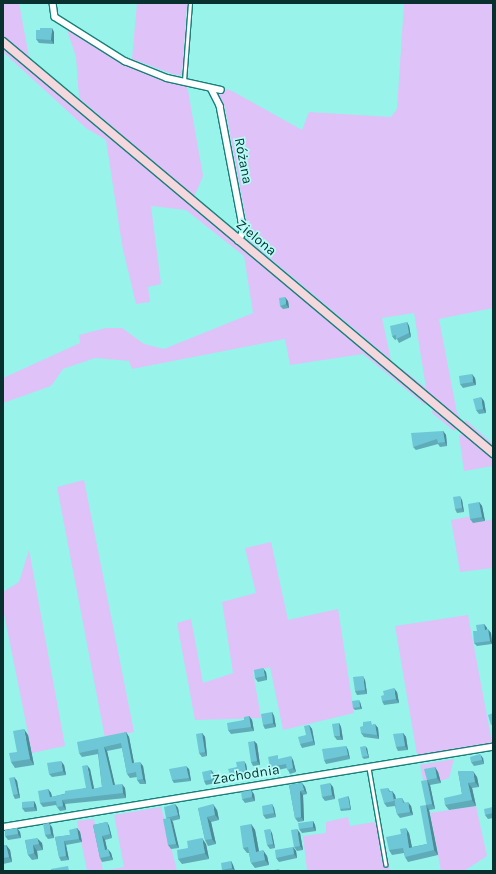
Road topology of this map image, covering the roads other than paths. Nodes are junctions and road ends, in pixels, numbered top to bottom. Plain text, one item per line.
1 (53, 3) edge
2 (190, 3) edge
3 (3, 42) edge
4 (184, 82) junction
5 (210, 88) junction
6 (221, 90) dead end
7 (239, 241) junction
8 (493, 454) edge
9 (493, 747) edge
10 (369, 767) junction
11 (3, 827) edge
12 (386, 865) dead end

1 - 4 street
2 - 4 lane
3 - 7 street, Zielona
4 - 5 street
5 - 6 street
5 - 7 street, Różana
7 - 8 street, Zielona
9 - 10 street, Zachodnia
10 - 11 street, Zachodnia
10 - 12 lane

